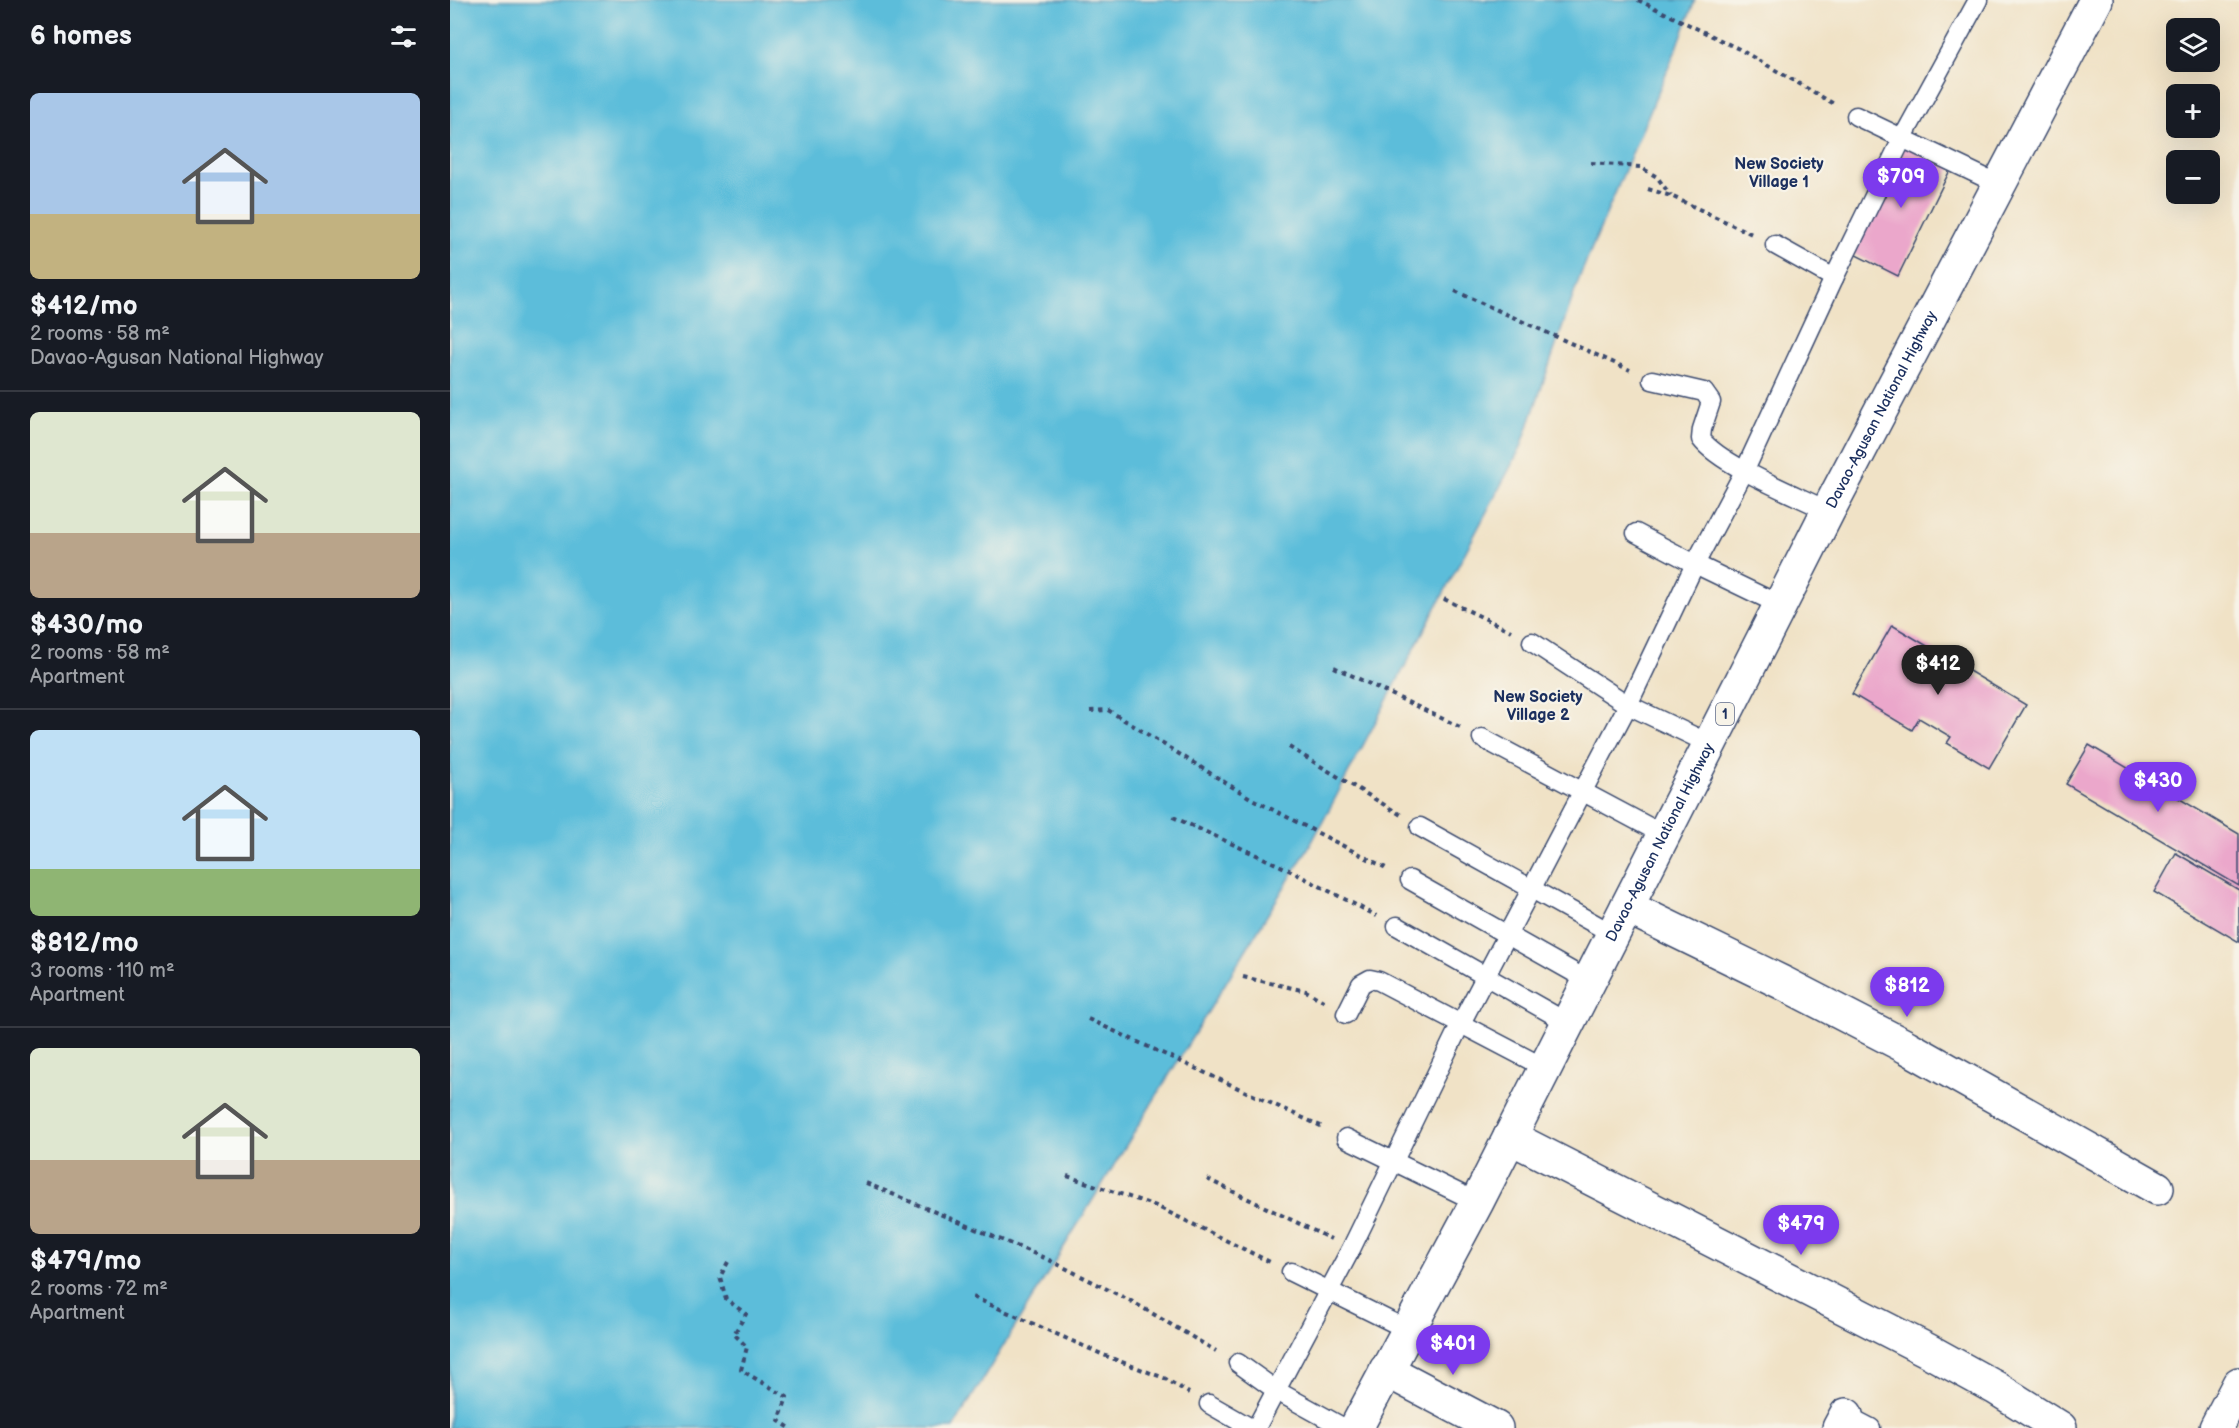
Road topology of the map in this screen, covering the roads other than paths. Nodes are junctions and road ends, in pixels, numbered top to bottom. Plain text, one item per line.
1 (1978, 0) edge
2 (2096, 0) edge
3 (1856, 116) road end
4 (1902, 139) junction
5 (1998, 184) junction
6 (1775, 245) road end
7 (1834, 278) junction
8 (1652, 380) road end
9 (1745, 470) junction
10 (1828, 510) junction
11 (1636, 533) dead end
12 (1695, 564) junction
13 (1780, 605) junction
14 (1532, 642) road end
15 (1628, 705) junction
16 (1482, 738) road end
17 (1710, 744) junction
18 (1581, 792) junction
19 (1420, 827) road end
20 (1664, 836) junction
21 (1410, 880) road end
22 (1532, 890) junction
23 (1620, 921) junction
24 (1397, 926) road end
25 (1507, 935) junction
26 (1486, 976) junction
27 (1589, 981) junction
28 (1346, 1014) road end
29 (1568, 1023) junction
30 (1460, 1025) junction
31 (1545, 1068) junction
32 (1510, 1137) junction
33 (1346, 1138) road end
34 (1395, 1162) junction
35 (2157, 1188) dead end
36 (1476, 1202) junction
37 (1291, 1272) road end
38 (1328, 1292) junction
39 (1408, 1330) junction
40 (1238, 1363) road end
41 (1386, 1370) junction
42 (2239, 1384) edge
43 (1277, 1391) junction
44 (1209, 1404) road end
45 (1251, 1428) edge
46 (1256, 1428) edge
47 (1344, 1428) edge
48 (1356, 1428) edge
49 (1496, 1428) edge
50 (2060, 1428) edge
51 (2216, 1428) edge

1 - 4 lane
2 - 5 main road, Davao-Agusan National Highway / 1
3 - 4 lane
4 - 5 lane
4 - 7 lane
5 - 10 main road, Davao-Agusan National Highway / 1
6 - 7 lane
7 - 9 lane
8 - 9 lane
9 - 10 lane
9 - 12 lane
10 - 13 main road, Davao-Agusan National Highway / 1
11 - 12 lane
12 - 13 lane
12 - 15 lane
13 - 17 main road, Davao-Agusan National Highway / 1
14 - 15 lane
15 - 17 lane
15 - 18 lane
16 - 18 lane
17 - 20 main road, Davao-Agusan National Highway / 1
18 - 20 lane
18 - 22 lane
19 - 22 lane
20 - 23 main road, Davao-Agusan National Highway / 1
21 - 25 lane
22 - 23 lane
22 - 25 lane
23 - 27 main road, Davao-Agusan National Highway / 1
23 - 35 main road
24 - 26 lane
25 - 26 lane
25 - 27 lane
26 - 29 lane
26 - 30 lane
27 - 29 main road, Davao-Agusan National Highway / 1
28 - 30 lane
29 - 31 main road, Davao-Agusan National Highway / 1
30 - 31 lane
30 - 34 lane
31 - 32 main road, Davao-Agusan National Highway / 1
32 - 36 main road, Davao-Agusan National Highway / 1
32 - 50 main road
33 - 34 lane
34 - 36 lane
34 - 38 lane
36 - 39 main road, Davao-Agusan National Highway / 1
37 - 38 lane
38 - 39 lane
38 - 43 lane
39 - 41 main road, Davao-Agusan National Highway / 1
40 - 43 lane
41 - 48 main road, Davao-Agusan National Highway / 1
41 - 49 main road
42 - 51 main road
43 - 46 lane
43 - 47 lane
44 - 45 lane

